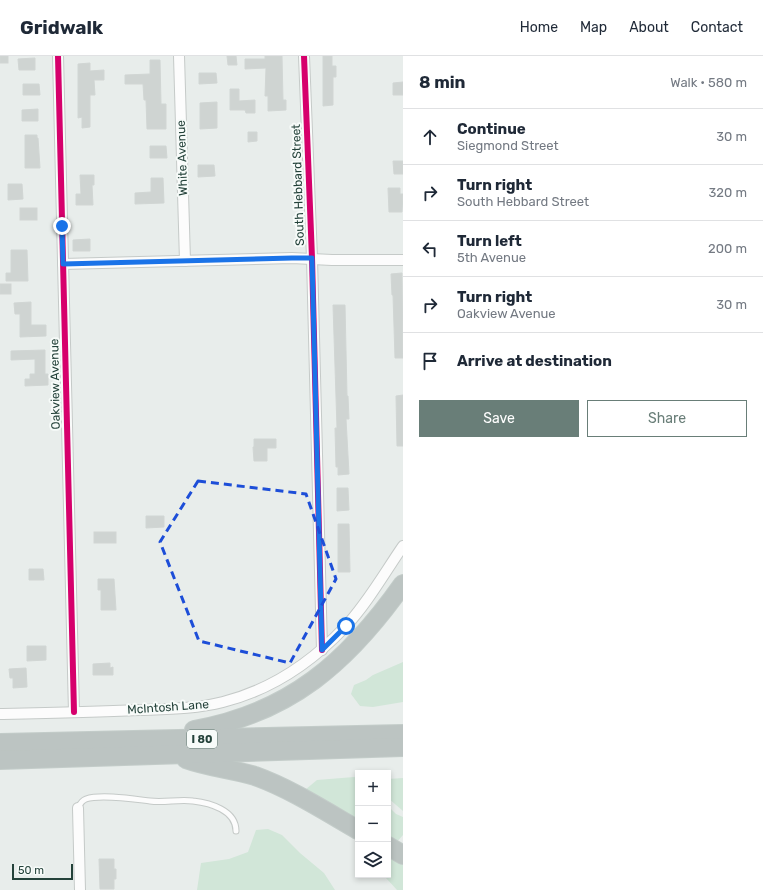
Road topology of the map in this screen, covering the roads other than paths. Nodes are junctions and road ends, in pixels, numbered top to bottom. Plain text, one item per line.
1 (58, 56) edge
2 (179, 56) edge
3 (304, 56) edge
4 (312, 258) junction
5 (403, 260) edge
6 (185, 261) junction
7 (63, 264) junction
8 (403, 546) edge
9 (403, 584) edge
10 (322, 650) junction
11 (74, 712) junction
12 (0, 714) edge
13 (403, 734) edge
14 (130, 741) junction
15 (0, 743) edge
16 (403, 747) edge
17 (172, 754) junction
18 (0, 760) edge
19 (78, 808) joint
20 (355, 828) edge
21 (236, 831) dead end
22 (391, 848) edge
23 (403, 854) edge
24 (80, 890) edge

1 - 7 street, Oakview Avenue
2 - 6 street, White Avenue
3 - 4 street, South Hebbard Street
4 - 5 street
4 - 6 street
4 - 10 street, South Hebbard Street
6 - 7 street
7 - 11 street, Oakview Avenue
8 - 10 street, McIntosh Lane
9 - 14 highway
10 - 11 street, McIntosh Lane
11 - 12 street, McIntosh Lane
13 - 14 highway, I 80
14 - 15 highway, I 80
16 - 17 highway, I 80
17 - 18 highway, I 80
17 - 20 highway
19 - 21 lane
19 - 24 street
22 - 23 highway

